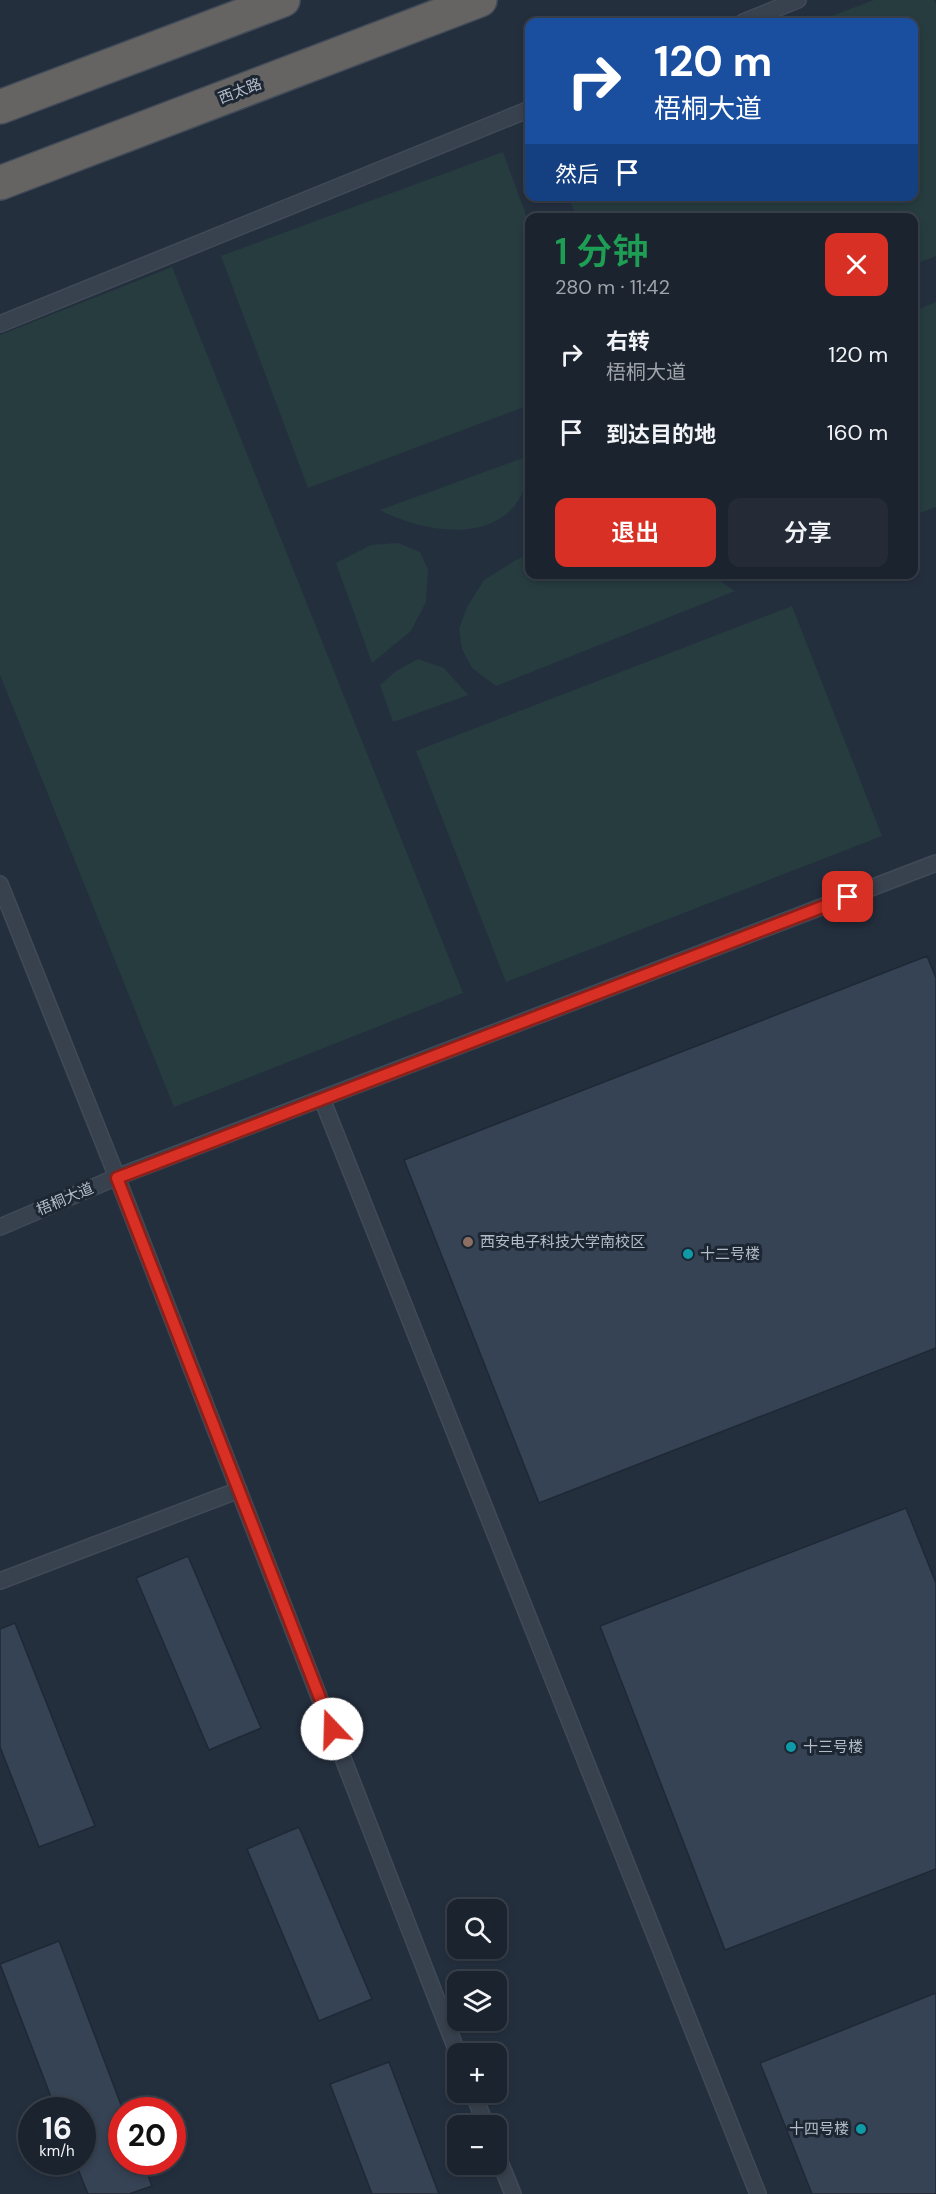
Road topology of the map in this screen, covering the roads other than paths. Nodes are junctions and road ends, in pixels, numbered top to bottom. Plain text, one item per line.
1 (283, 0) edge
2 (480, 0) edge
3 (798, 0) edge
4 (753, 18) edge
5 (0, 107) edge
6 (525, 111) edge
7 (0, 183) edge
8 (0, 324) edge
9 (936, 863) edge
10 (0, 884) edge
11 (322, 1099) junction
12 (117, 1178) junction
13 (0, 1227) edge
14 (239, 1491) junction
15 (0, 1581) edge
16 (454, 2043) edge
17 (505, 2175) edge
18 (513, 2194) edge
19 (758, 2194) edge

1 - 5 highway
2 - 7 highway, 西太路
3 - 4 lane
6 - 8 lane
9 - 11 lane, 梧桐大道
10 - 12 lane
11 - 12 lane, 梧桐大道
11 - 19 lane
12 - 13 lane, 梧桐大道
12 - 14 lane
14 - 15 lane
14 - 16 lane
17 - 18 lane

